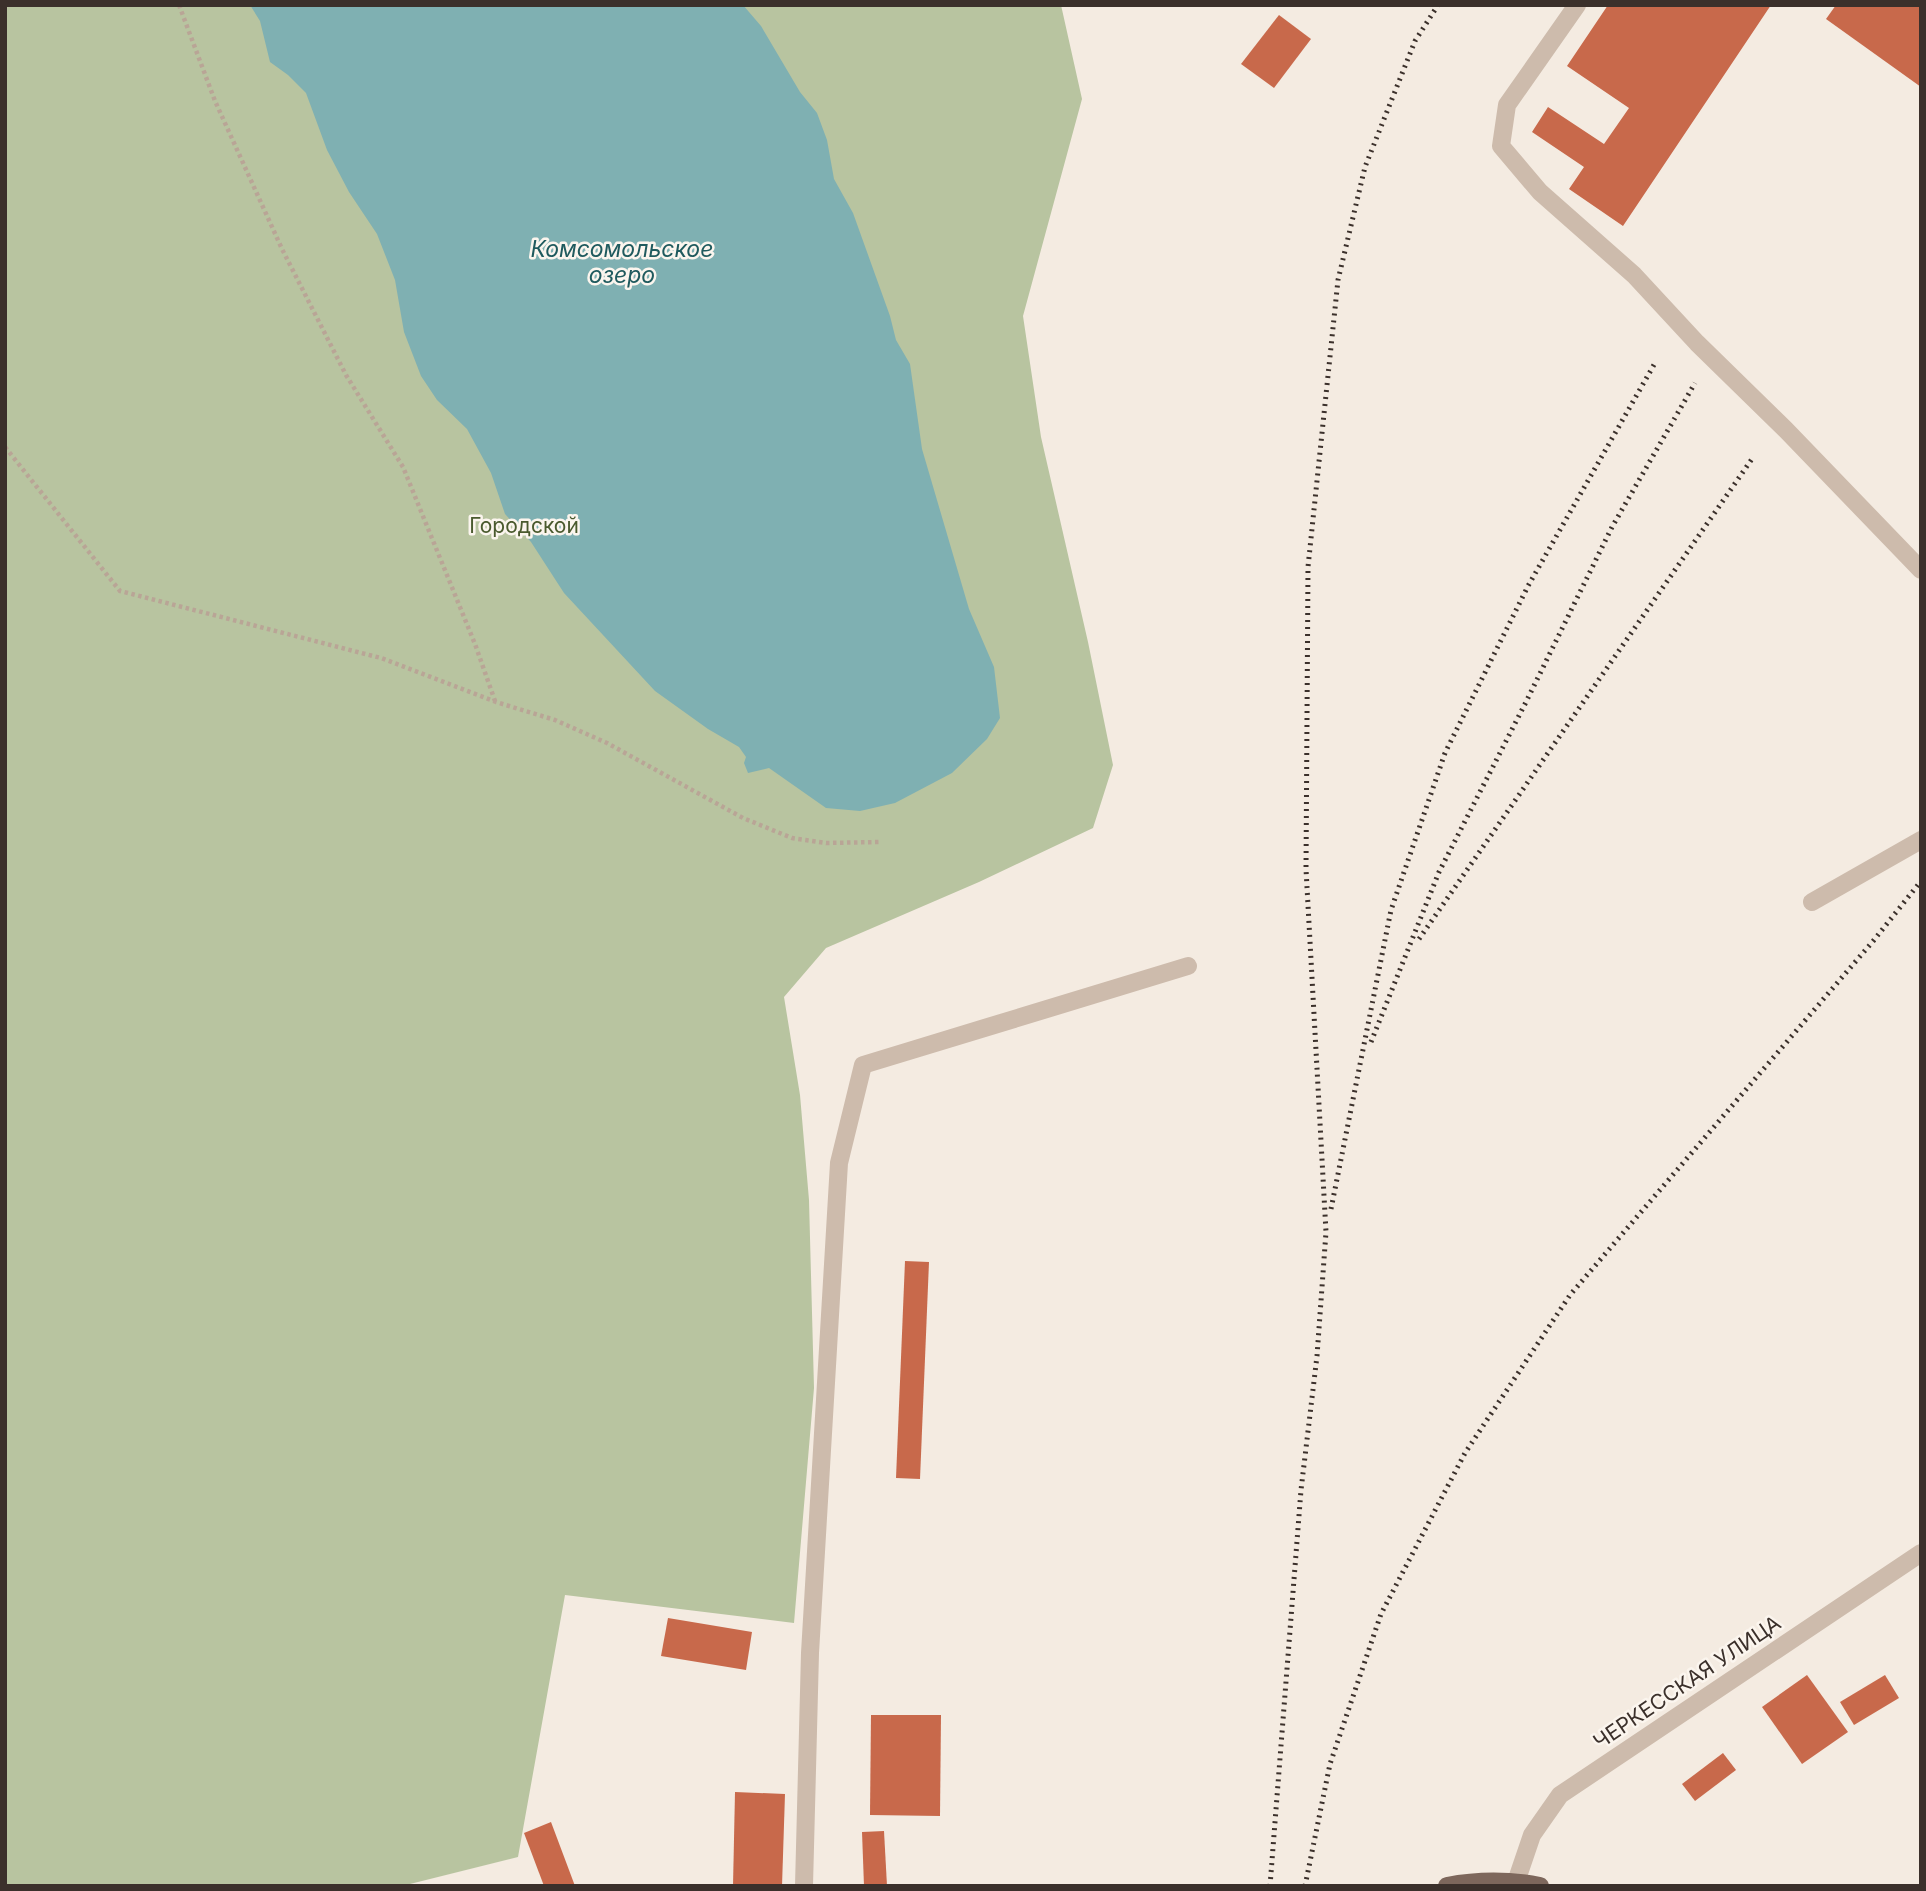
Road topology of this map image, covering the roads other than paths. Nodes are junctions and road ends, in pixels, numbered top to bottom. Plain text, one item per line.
1 (1577, 5) edge
2 (1921, 570) edge
3 (1921, 840) edge
4 (1812, 902) dead end
5 (1188, 966) dead end
6 (1921, 1553) edge
7 (1516, 1881) junction
8 (804, 1886) edge
9 (1447, 1886) edge
10 (1540, 1886) edge

1 - 2 street
3 - 4 street
5 - 8 street
6 - 7 street, ЧЕРКЕССКАЯ УЛИЦА
7 - 9 main road
7 - 10 main road

